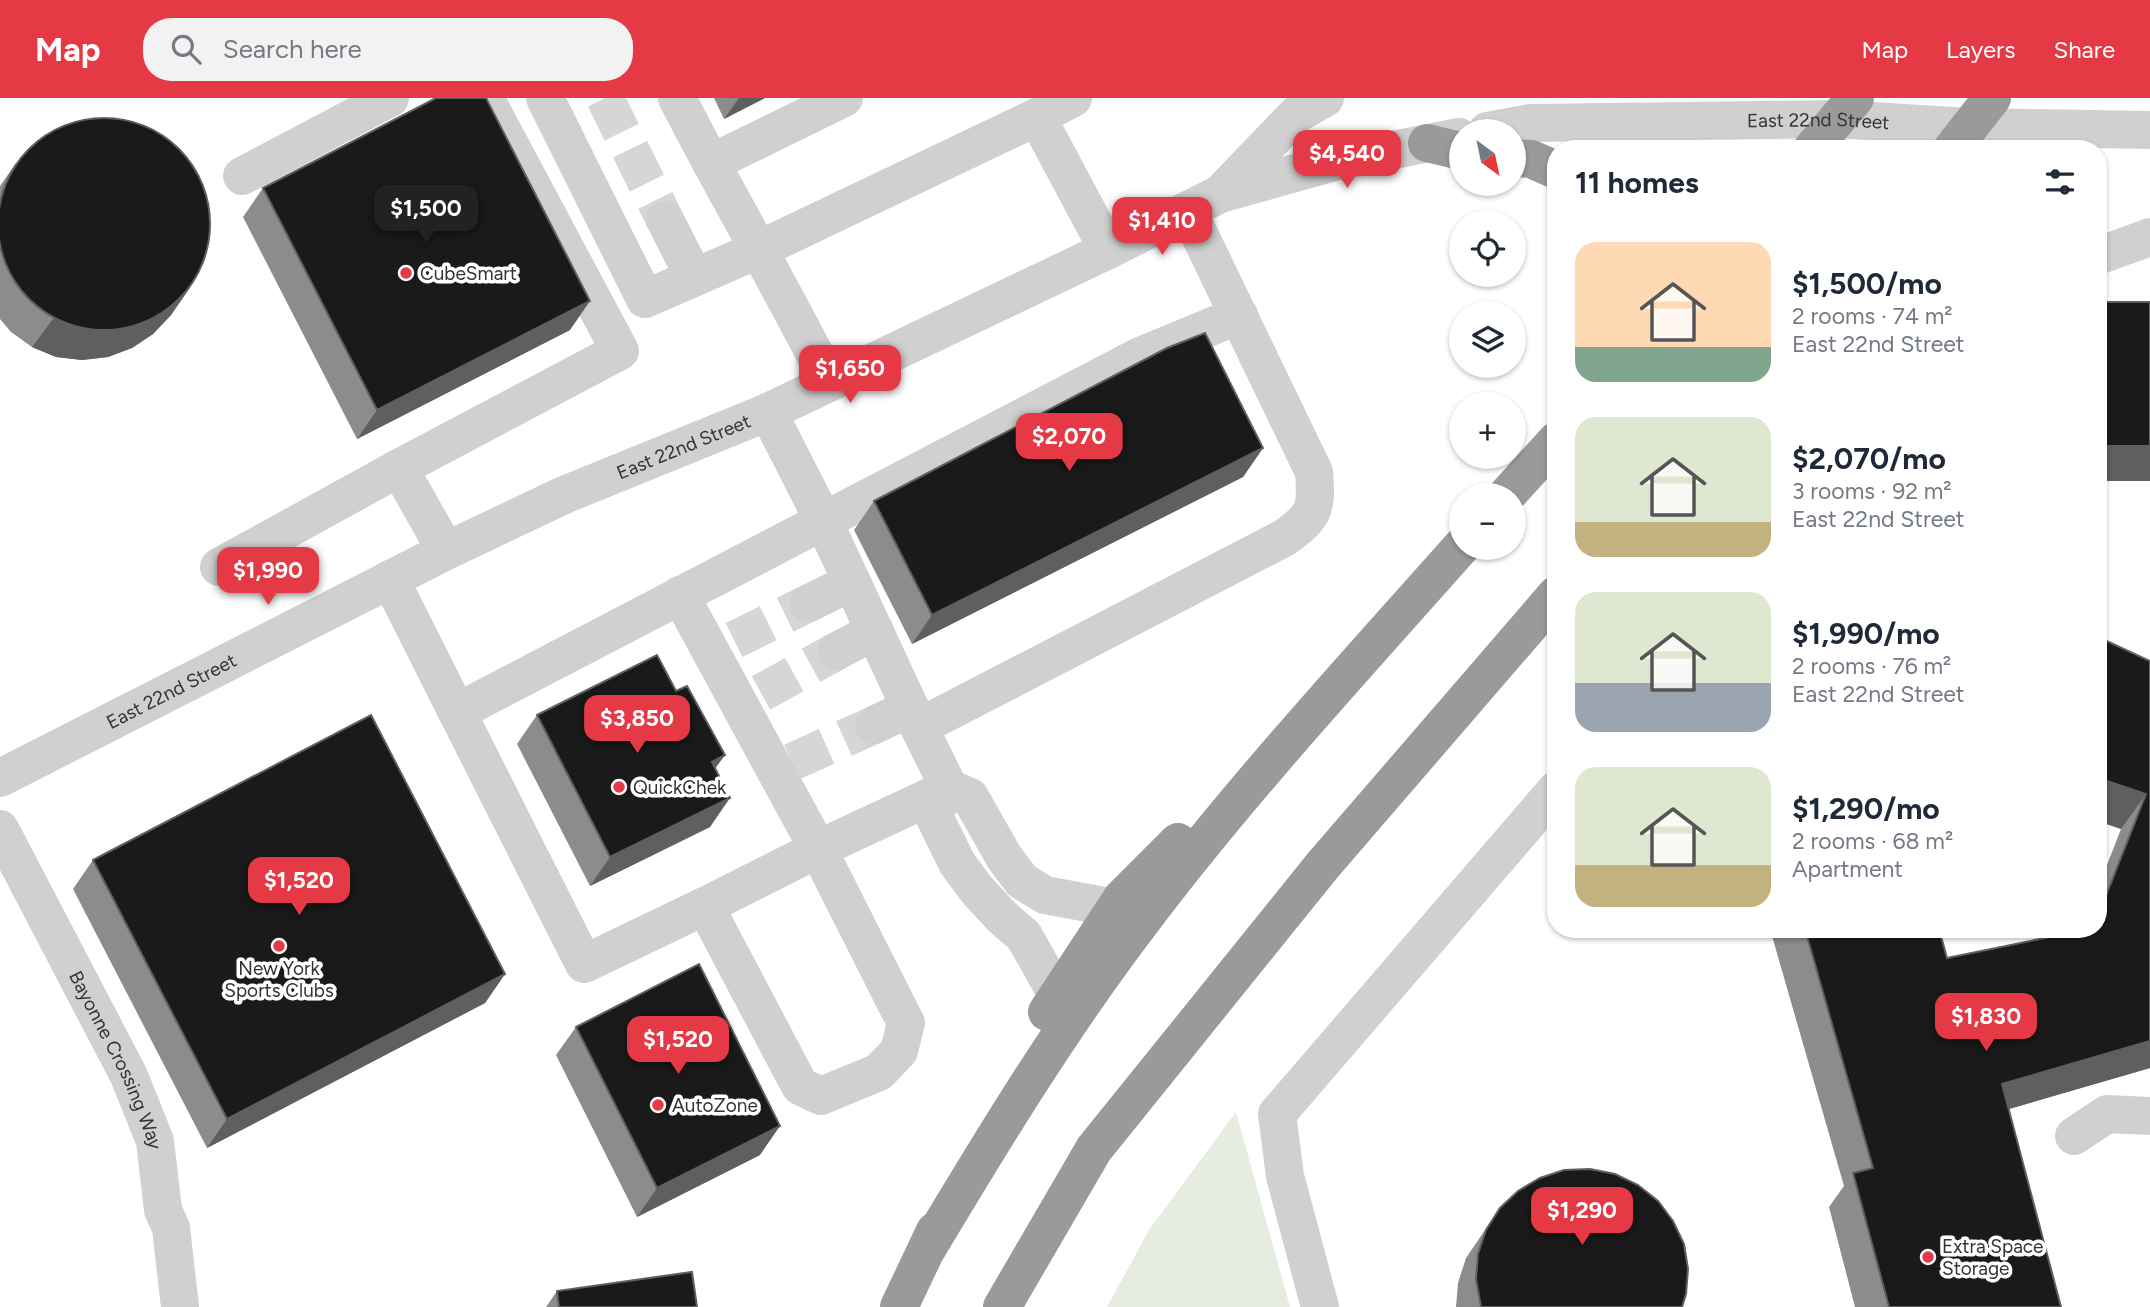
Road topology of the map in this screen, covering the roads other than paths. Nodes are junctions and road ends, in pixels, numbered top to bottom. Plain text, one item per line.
1 (390, 98) edge
2 (485, 98) edge
3 (545, 98) edge
4 (677, 98) edge
5 (844, 98) edge
6 (1073, 98) edge
7 (1611, 98) edge
8 (1303, 103) edge
9 (1847, 108) edge
10 (1037, 117) junction
11 (1656, 122) junction
12 (1526, 124) edge
13 (1971, 125) edge
14 (2150, 130) edge
15 (1820, 140) edge
16 (1449, 143) edge
17 (1526, 159) edge
18 (711, 163) junction
19 (1547, 166) edge
20 (242, 176) dead end
21 (1204, 202) junction
22 (665, 220) tunnel mouth
23 (2150, 237) edge
24 (760, 249) junction
25 (1108, 250) junction
26 (2107, 253) edge
27 (694, 277) junction
28 (1239, 315) junction
29 (829, 382) junction
30 (768, 412) junction
31 (1547, 451) edge
32 (399, 468) junction
33 (1518, 483) edge
34 (823, 520) junction
35 (446, 551) junction
36 (1449, 560) edge
37 (219, 567) dead end
38 (390, 579) junction
39 (852, 582) junction
40 (680, 595) junction
41 (809, 603) tunnel mouth
42 (1547, 605) edge
43 (875, 631) junction
44 (1370, 649) junction
45 (837, 652) tunnel mouth
46 (457, 712) junction
47 (915, 717) junction
48 (874, 725) tunnel mouth
49 (0, 778) edge
50 (950, 788) junction
51 (1547, 800) edge
52 (0, 829) edge
53 (818, 849) junction
54 (705, 906) junction
55 (1115, 908) junction
56 (1057, 995) junction
57 (2150, 1116) edge
58 (2074, 1136) dead end
59 (924, 1254) junction
60 (180, 1307) edge
61 (899, 1307) edge
62 (1002, 1307) edge
63 (1320, 1307) edge

1 - 20 street
2 - 32 street
3 - 27 street
4 - 18 street
5 - 18 street
6 - 10 street
7 - 11 street
8 - 21 street
9 - 11 street, East 22nd Street
9 - 13 street, East 22nd Street
9 - 15 highway
10 - 24 street
10 - 25 street
11 - 12 street, East 22nd Street
13 - 14 street, East 22nd Street
16 - 21 street, East 22nd Street
17 - 19 highway
18 - 24 street
21 - 25 street, East 22nd Street
21 - 28 street
22 - 27 street
23 - 26 street
24 - 27 street
24 - 29 street
25 - 29 street, East 22nd Street
28 - 34 street
28 - 47 street
29 - 30 street, East 22nd Street
30 - 34 street
30 - 35 street, East 22nd Street
31 - 33 highway
32 - 35 street
32 - 37 street
34 - 39 street
34 - 40 street
35 - 38 street, East 22nd Street
36 - 44 highway
38 - 46 street
38 - 49 street, East 22nd Street
39 - 41 street
39 - 43 street
40 - 46 street
40 - 53 street
42 - 62 highway
43 - 45 street
43 - 47 street
44 - 55 highway
44 - 59 highway
46 - 54 street
47 - 48 street
47 - 50 street
50 - 53 street
50 - 55 street
50 - 56 street
51 - 63 street
52 - 60 street, Bayonne Crossing Way
53 - 54 street
53 - 54 street
55 - 56 highway
56 - 59 highway
57 - 58 street
59 - 61 highway

